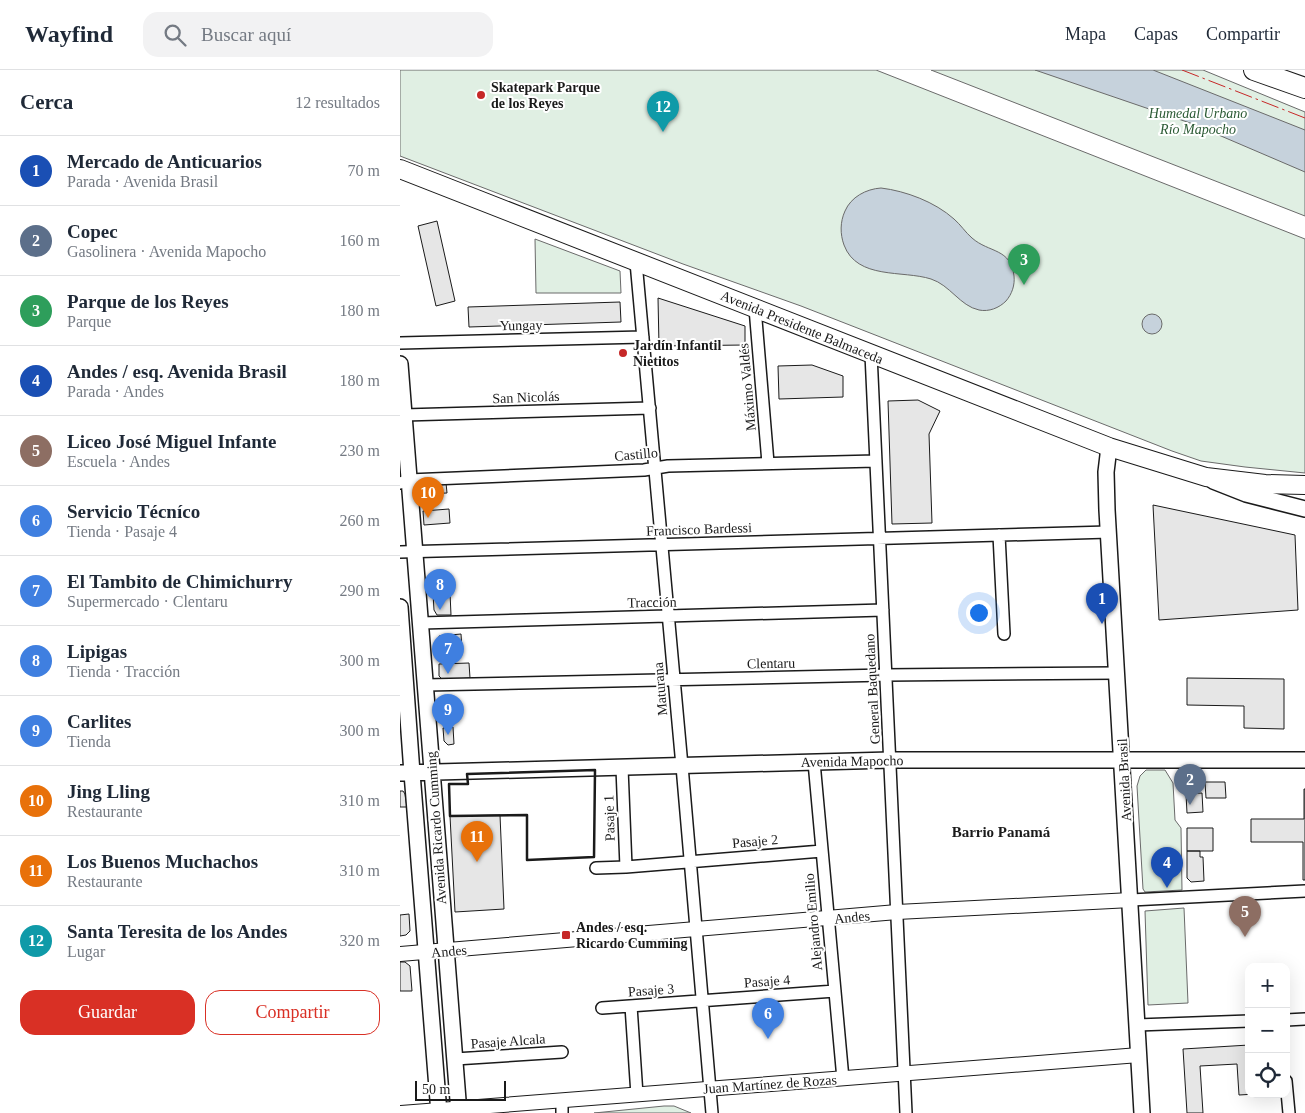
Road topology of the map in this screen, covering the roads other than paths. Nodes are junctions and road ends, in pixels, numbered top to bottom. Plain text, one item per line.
1 (1254, 70) edge
2 (1305, 88) edge
3 (400, 169) edge
4 (636, 262) junction
5 (755, 308) junction
6 (643, 337) junction
7 (400, 343) edge
8 (871, 354) junction
9 (400, 364) edge
10 (650, 408) junction
11 (404, 415) junction
12 (1109, 447) junction
13 (876, 461) junction
14 (768, 464) junction
15 (655, 468) junction
16 (1206, 477) junction
17 (404, 481) edge
18 (1305, 484) edge
19 (1305, 509) edge
20 (1109, 532) junction
21 (999, 535) junction
22 (880, 538) junction
23 (662, 545) junction
24 (416, 551) junction
25 (400, 552) edge
26 (400, 607) edge
27 (883, 610) junction
28 (669, 617) junction
29 (421, 623) junction
30 (1004, 634) dead end
31 (1117, 673) junction
32 (886, 675) junction
33 (675, 680) junction
34 (426, 685) junction
35 (1122, 759) junction
36 (890, 760) junction
37 (1305, 760) edge
38 (814, 762) junction
39 (682, 766) junction
40 (622, 768) junction
41 (432, 772) junction
42 (406, 773) edge
43 (822, 851) junction
44 (690, 862) junction
45 (626, 867) junction
46 (596, 868) dead end
47 (1305, 891) edge
48 (1131, 900) junction
49 (897, 912) junction
50 (828, 919) junction
51 (696, 930) junction
52 (446, 951) junction
53 (427, 952) junction
54 (400, 954) edge
55 (834, 990) junction
56 (702, 1001) junction
57 (631, 1006) junction
58 (602, 1008) dead end
59 (1305, 1019) edge
60 (1290, 1020) edge
61 (1245, 1021) edge
62 (1137, 1026) junction
63 (562, 1052) dead end
64 (1139, 1055) junction
65 (455, 1059) junction
66 (905, 1074) junction
67 (843, 1078) junction
68 (710, 1089) junction
69 (637, 1095) junction
70 (1287, 1098) edge
71 (562, 1107) edge
72 (439, 1111) edge
73 (459, 1111) edge
74 (401, 1113) edge
75 (712, 1113) edge
76 (906, 1113) edge
77 (1142, 1113) edge
78 (1288, 1113) edge

1 - 2 highway
3 - 4 main road, Avenida Presidente Balmaceda
4 - 5 main road, Avenida Presidente Balmaceda
4 - 6 street, Maturana
5 - 8 main road, Avenida Presidente Balmaceda
5 - 14 street, Máximo Valdés
6 - 7 street, Yungay
6 - 10 street, Maturana
8 - 12 main road, Avenida Presidente Balmaceda
8 - 13 street, General Baquedano
9 - 11 main road, Avenida Ricardo Cumming
10 - 11 street, San Nicolás
10 - 15 street, Maturana
11 - 17 main road, Avenida Ricardo Cumming
12 - 16 main road, Avenida Presidente Balmaceda
12 - 20 main road, Avenida Brasil
13 - 14 street, Castillo
13 - 22 street, General Baquedano
14 - 15 street, Castillo
15 - 17 street, Castillo
15 - 23 street, Maturana
16 - 18 main road, Avenida Presidente Balmaceda
16 - 19 main road, Avenida Presidente Balmaceda
17 - 24 main road, Avenida Ricardo Cumming
20 - 21 street, Francisco Bardessi
20 - 31 main road, Avenida Brasil
21 - 22 street, Francisco Bardessi
21 - 30 street
22 - 23 street, Francisco Bardessi
22 - 27 street, General Baquedano
23 - 24 street, Francisco Bardessi
23 - 28 street, Maturana
24 - 25 street, Francisco Bardessi
24 - 29 main road, Avenida Ricardo Cumming
26 - 42 main road, Avenida Ricardo Cumming
27 - 28 street, Tracción
27 - 32 street, General Baquedano
28 - 29 street, Tracción
28 - 33 street, Maturana
29 - 34 main road, Avenida Ricardo Cumming
31 - 32 street, Clentaru
31 - 35 main road, Avenida Brasil
32 - 33 street, Clentaru
32 - 36 street, General Baquedano
33 - 34 street, Clentaru
33 - 39 street, Maturana
34 - 41 main road, Avenida Ricardo Cumming
35 - 36 main road, Avenida Mapocho
35 - 37 main road, Avenida Mapocho
35 - 48 main road, Avenida Brasil
36 - 38 main road, Avenida Mapocho
36 - 49 street, General Baquedano
38 - 39 main road, Avenida Mapocho
38 - 43 street, Alejandro Emilio
39 - 40 main road, Avenida Mapocho
39 - 44 street, Maturana
40 - 41 main road, Avenida Mapocho
40 - 45 street, Pasaje 1
41 - 42 main road, Avenida Mapocho
41 - 52 main road, Avenida Ricardo Cumming
42 - 53 main road, Avenida Ricardo Cumming
43 - 44 street, Pasaje 2
43 - 50 street, Alejandro Emilio
44 - 45 street
44 - 51 street, Maturana
45 - 46 street
47 - 48 street, Andes
48 - 49 street, Andes
48 - 62 main road, Avenida Brasil
49 - 50 street, Andes
49 - 66 street, General Baquedano
50 - 51 street, Andes
50 - 55 street, Alejandro Emilio
51 - 52 street, Andes
51 - 56 street, Maturana
52 - 53 street, Andes
52 - 65 main road, Avenida Ricardo Cumming
53 - 54 street, Andes
53 - 72 main road, Avenida Ricardo Cumming
55 - 56 street, Pasaje 4
55 - 67 street, Alejandro Emilio
56 - 57 street, Pasaje 3
56 - 68 street, Maturana
57 - 58 street, Pasaje 3
57 - 69 street
59 - 60 street
61 - 62 street
62 - 64 main road, Avenida Brasil
63 - 65 street, Pasaje Alcala
64 - 66 street, Juan Martínez de Rozas
64 - 77 main road, Avenida Brasil
65 - 73 main road, Avenida Ricardo Cumming
66 - 67 street, Juan Martínez de Rozas
66 - 76 street, General Baquedano
67 - 68 street, Juan Martínez de Rozas
68 - 69 street, Juan Martínez de Rozas
68 - 75 street, Maturana
69 - 71 street, Juan Martínez de Rozas
70 - 78 street
71 - 73 street, Juan Martínez de Rozas
72 - 73 street, Juan Martínez de Rozas
72 - 74 street, Juan Martínez de Rozas

